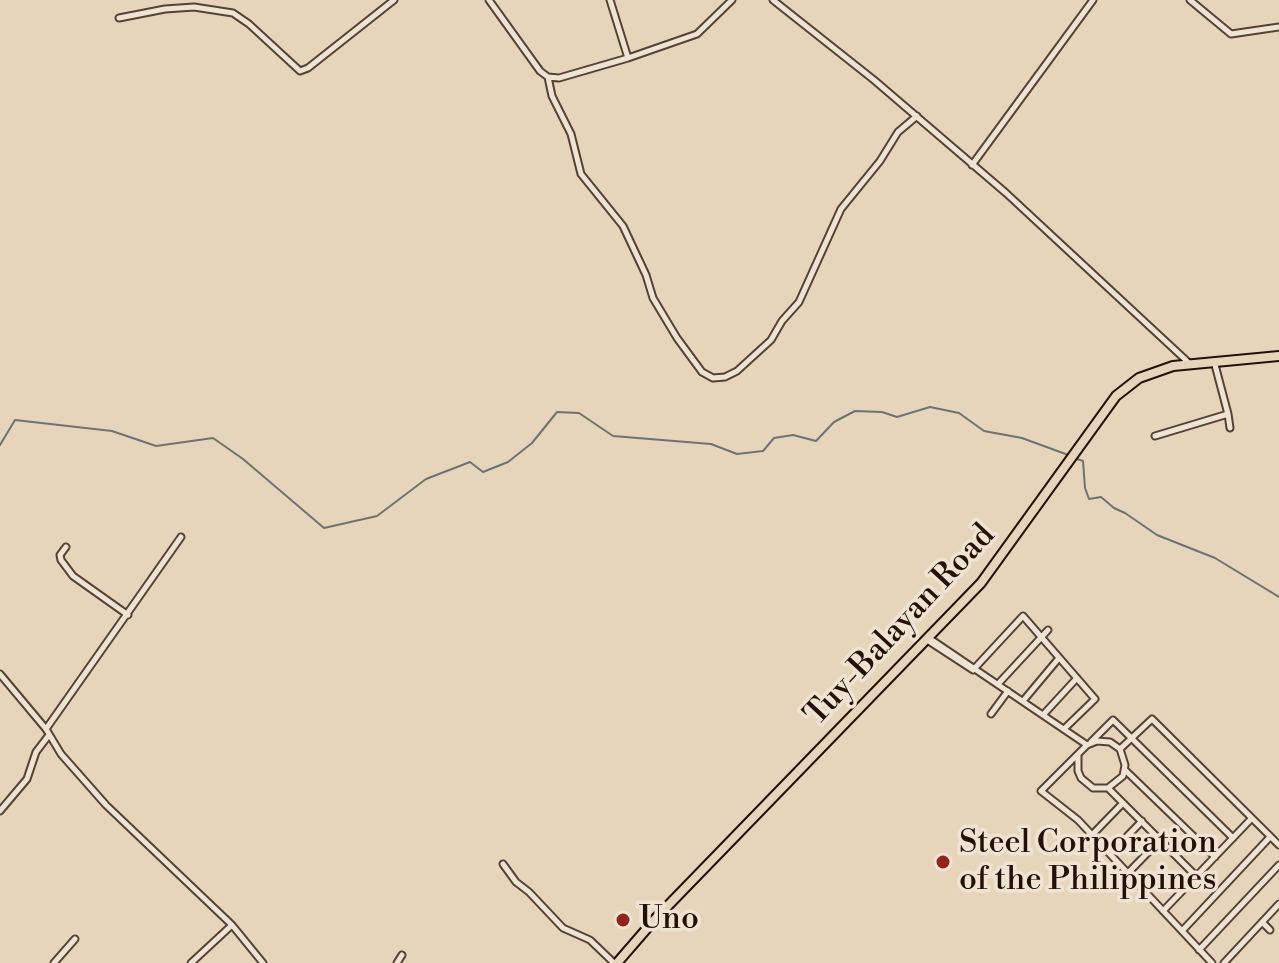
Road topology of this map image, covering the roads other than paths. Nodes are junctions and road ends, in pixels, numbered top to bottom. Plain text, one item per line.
1 (394, 0) edge
2 (489, 0) edge
3 (610, 0) edge
4 (732, 0) edge
5 (773, 0) edge
6 (1093, 0) edge
7 (1190, 0) edge
8 (119, 18) dead end
9 (1279, 27) edge
10 (628, 58) junction
11 (548, 77) junction
12 (917, 116) junction
13 (972, 165) junction
14 (1279, 356) edge
15 (1214, 361) junction
16 (1189, 363) junction
17 (1228, 414) junction
18 (1230, 428) dead end
19 (1155, 436) dead end
20 (181, 537) dead end
21 (66, 547) dead end
22 (128, 615) junction
23 (1048, 630) dead end
24 (1041, 637) junction
25 (928, 639) junction
26 (1059, 658) junction
27 (975, 669) junction
28 (0, 674) edge
29 (1077, 678) junction
30 (998, 684) junction
31 (1008, 691) junction
32 (1023, 701) junction
33 (991, 714) dead end
34 (1043, 715) junction
35 (1064, 729) junction
36 (48, 732) junction
37 (1132, 738) junction
38 (1089, 744) junction
39 (1120, 749) junction
40 (1078, 756) junction
41 (1125, 770) junction
42 (1108, 788) junction
43 (1123, 803) junction
44 (0, 811) edge
45 (1251, 819) junction
46 (1142, 821) junction
47 (1092, 835) junction
48 (1270, 837) junction
49 (1233, 838) junction
50 (1160, 840) junction
51 (1279, 845) edge
52 (1110, 854) junction
53 (1215, 857) junction
54 (503, 864) dead end
55 (1279, 865) edge
56 (1128, 873) junction
57 (1197, 877) junction
58 (1279, 904) edge
59 (1163, 911) junction
60 (1262, 922) junction
61 (232, 925) junction
62 (1270, 930) dead end
63 (1182, 931) junction
64 (75, 939) dead end
65 (1199, 950) junction
66 (402, 955) dead end
67 (54, 963) edge
68 (191, 963) edge
69 (263, 963) edge
70 (397, 963) edge
71 (616, 963) edge
72 (1212, 963) edge
73 (1224, 963) edge

1 - 8 street
2 - 11 street
3 - 10 street
4 - 10 street
5 - 12 street
6 - 13 street
7 - 9 street
10 - 11 street
11 - 12 street
12 - 13 street
13 - 16 street
14 - 15 main road, Tuy-Balayan Road
15 - 16 main road, Tuy-Balayan Road
15 - 17 street
16 - 25 main road, Tuy-Balayan Road
17 - 18 street
17 - 19 street
20 - 22 street
21 - 22 street
22 - 36 street
23 - 24 street
24 - 26 street
24 - 27 street
24 - 30 street
25 - 27 street
25 - 71 main road, Tuy-Balayan Road
26 - 29 street
26 - 32 street
27 - 30 street
28 - 36 street
29 - 34 street
29 - 35 street
30 - 31 street
31 - 32 street
31 - 33 street
32 - 34 street
34 - 35 street
35 - 38 street
36 - 44 street
36 - 61 street
37 - 38 street
37 - 39 street
37 - 45 street
37 - 49 street
38 - 39 street
38 - 40 street
39 - 41 street
40 - 42 street
40 - 47 street
41 - 42 street
41 - 53 street
42 - 43 street
43 - 46 street
43 - 47 street
45 - 48 street
45 - 49 street
46 - 50 street
46 - 52 street
47 - 52 street
48 - 51 street
48 - 63 street
49 - 53 street
50 - 56 street
50 - 57 street
52 - 56 street
53 - 57 street
54 - 71 street
55 - 65 street
56 - 59 street
57 - 59 street
58 - 60 street
59 - 63 street
60 - 62 street
60 - 73 street
61 - 68 street
61 - 69 street
63 - 65 street
64 - 67 street
65 - 72 street
66 - 70 street

